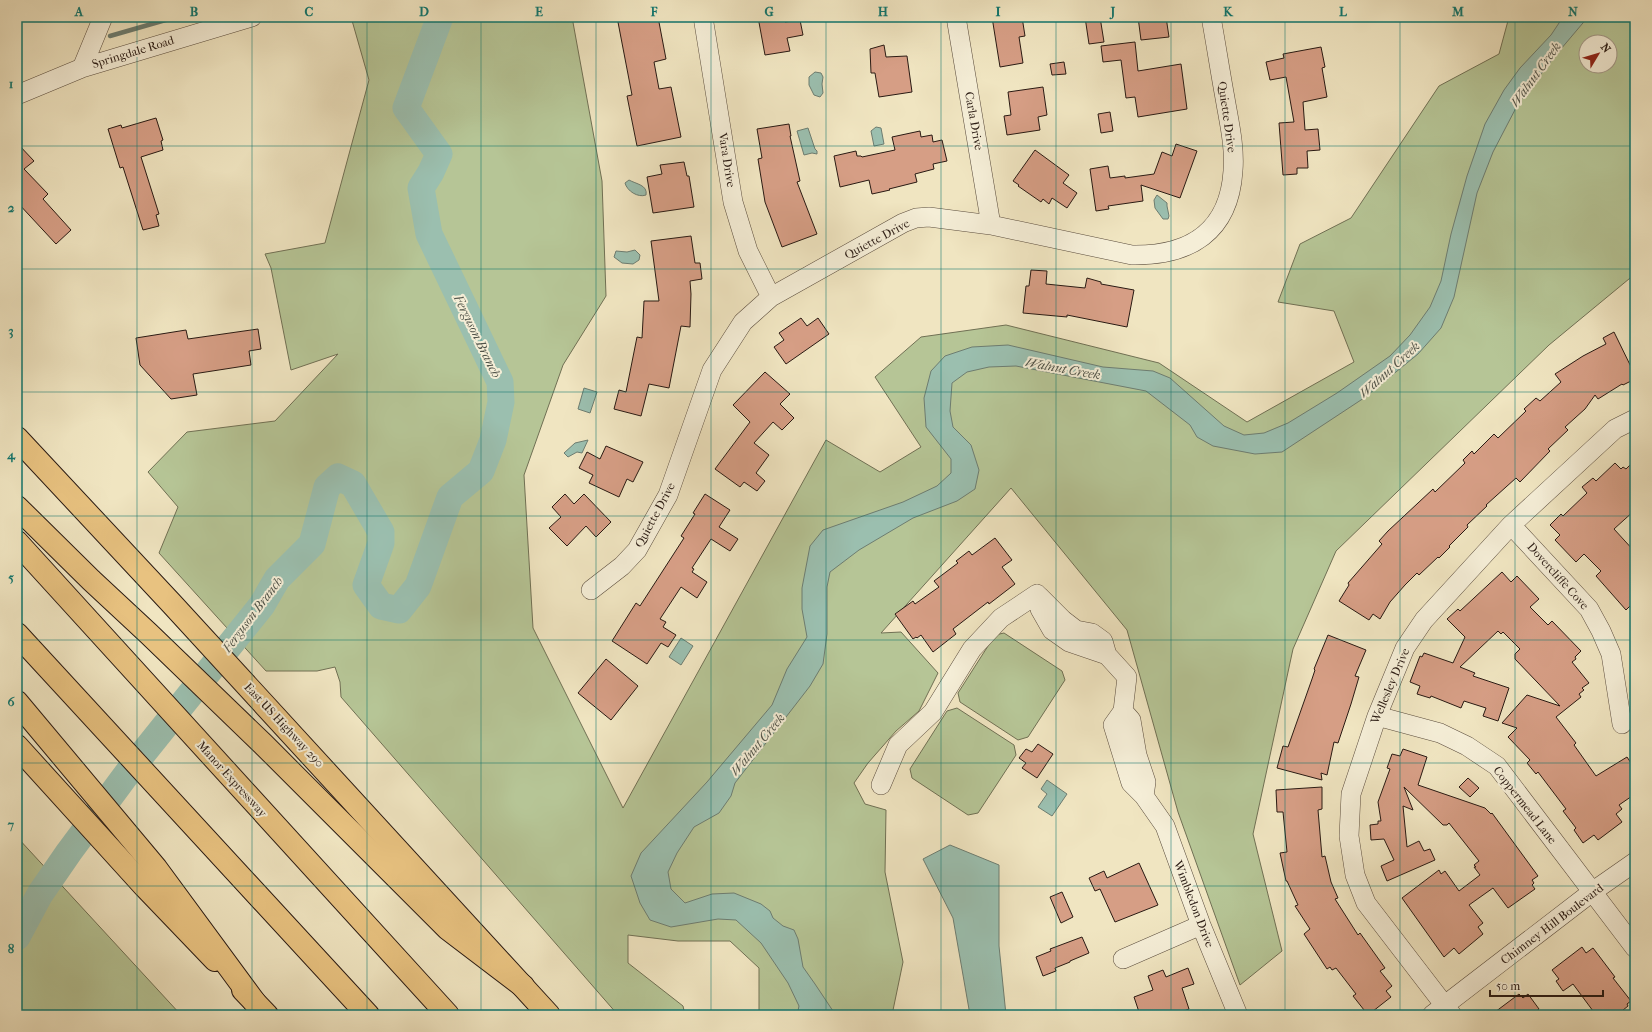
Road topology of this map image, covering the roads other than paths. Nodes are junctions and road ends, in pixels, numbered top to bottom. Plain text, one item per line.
1 (103, 17) edge
2 (252, 17) edge
3 (703, 17) edge
4 (956, 17) edge
5 (1211, 17) edge
6 (82, 68) junction
7 (17, 95) edge
8 (991, 225) junction
9 (771, 297) junction
10 (1635, 419) edge
11 (17, 438) edge
12 (17, 507) edge
13 (1511, 525) junction
14 (17, 542) edge
15 (591, 590) dead end
16 (17, 634) edge
17 (17, 702) edge
18 (1377, 716) junction
19 (1622, 724) dead end
20 (22, 751) edge
21 (880, 785) dead end
22 (1635, 862) edge
23 (1592, 892) junction
24 (1201, 925) junction
25 (1635, 948) edge
26 (1123, 959) dead end
27 (522, 986) junction
28 (261, 1009) edge
29 (1443, 1012) edge
30 (1235, 1014) edge
31 (368, 1015) edge
32 (448, 1015) edge
33 (549, 1015) edge

1 - 6 street
2 - 6 street, Springdale Road
3 - 9 street, Vara Drive
4 - 8 street, Carla Drive
5 - 8 street, Quiette Drive
6 - 7 street, Springdale Road
8 - 9 street, Quiette Drive
9 - 15 street, Quiette Drive
10 - 13 street, Wellesley Drive
11 - 27 main road, East US Highway 290
12 - 27 main road
13 - 18 street, Wellesley Drive
13 - 19 street, Dovercliffe Cove
14 - 32 main road, Manor Expressway
16 - 31 main road
17 - 28 main road
18 - 23 street, Coppermead Lane
18 - 29 street, Wellesley Drive
20 - 28 main road
21 - 24 street, Wimbledon Drive
22 - 23 street, Chimney Hill Boulevard
23 - 25 street, Coppermead Lane
23 - 29 street, Chimney Hill Boulevard
24 - 26 street
24 - 30 street, Wimbledon Drive
27 - 33 main road, East US Highway 290

